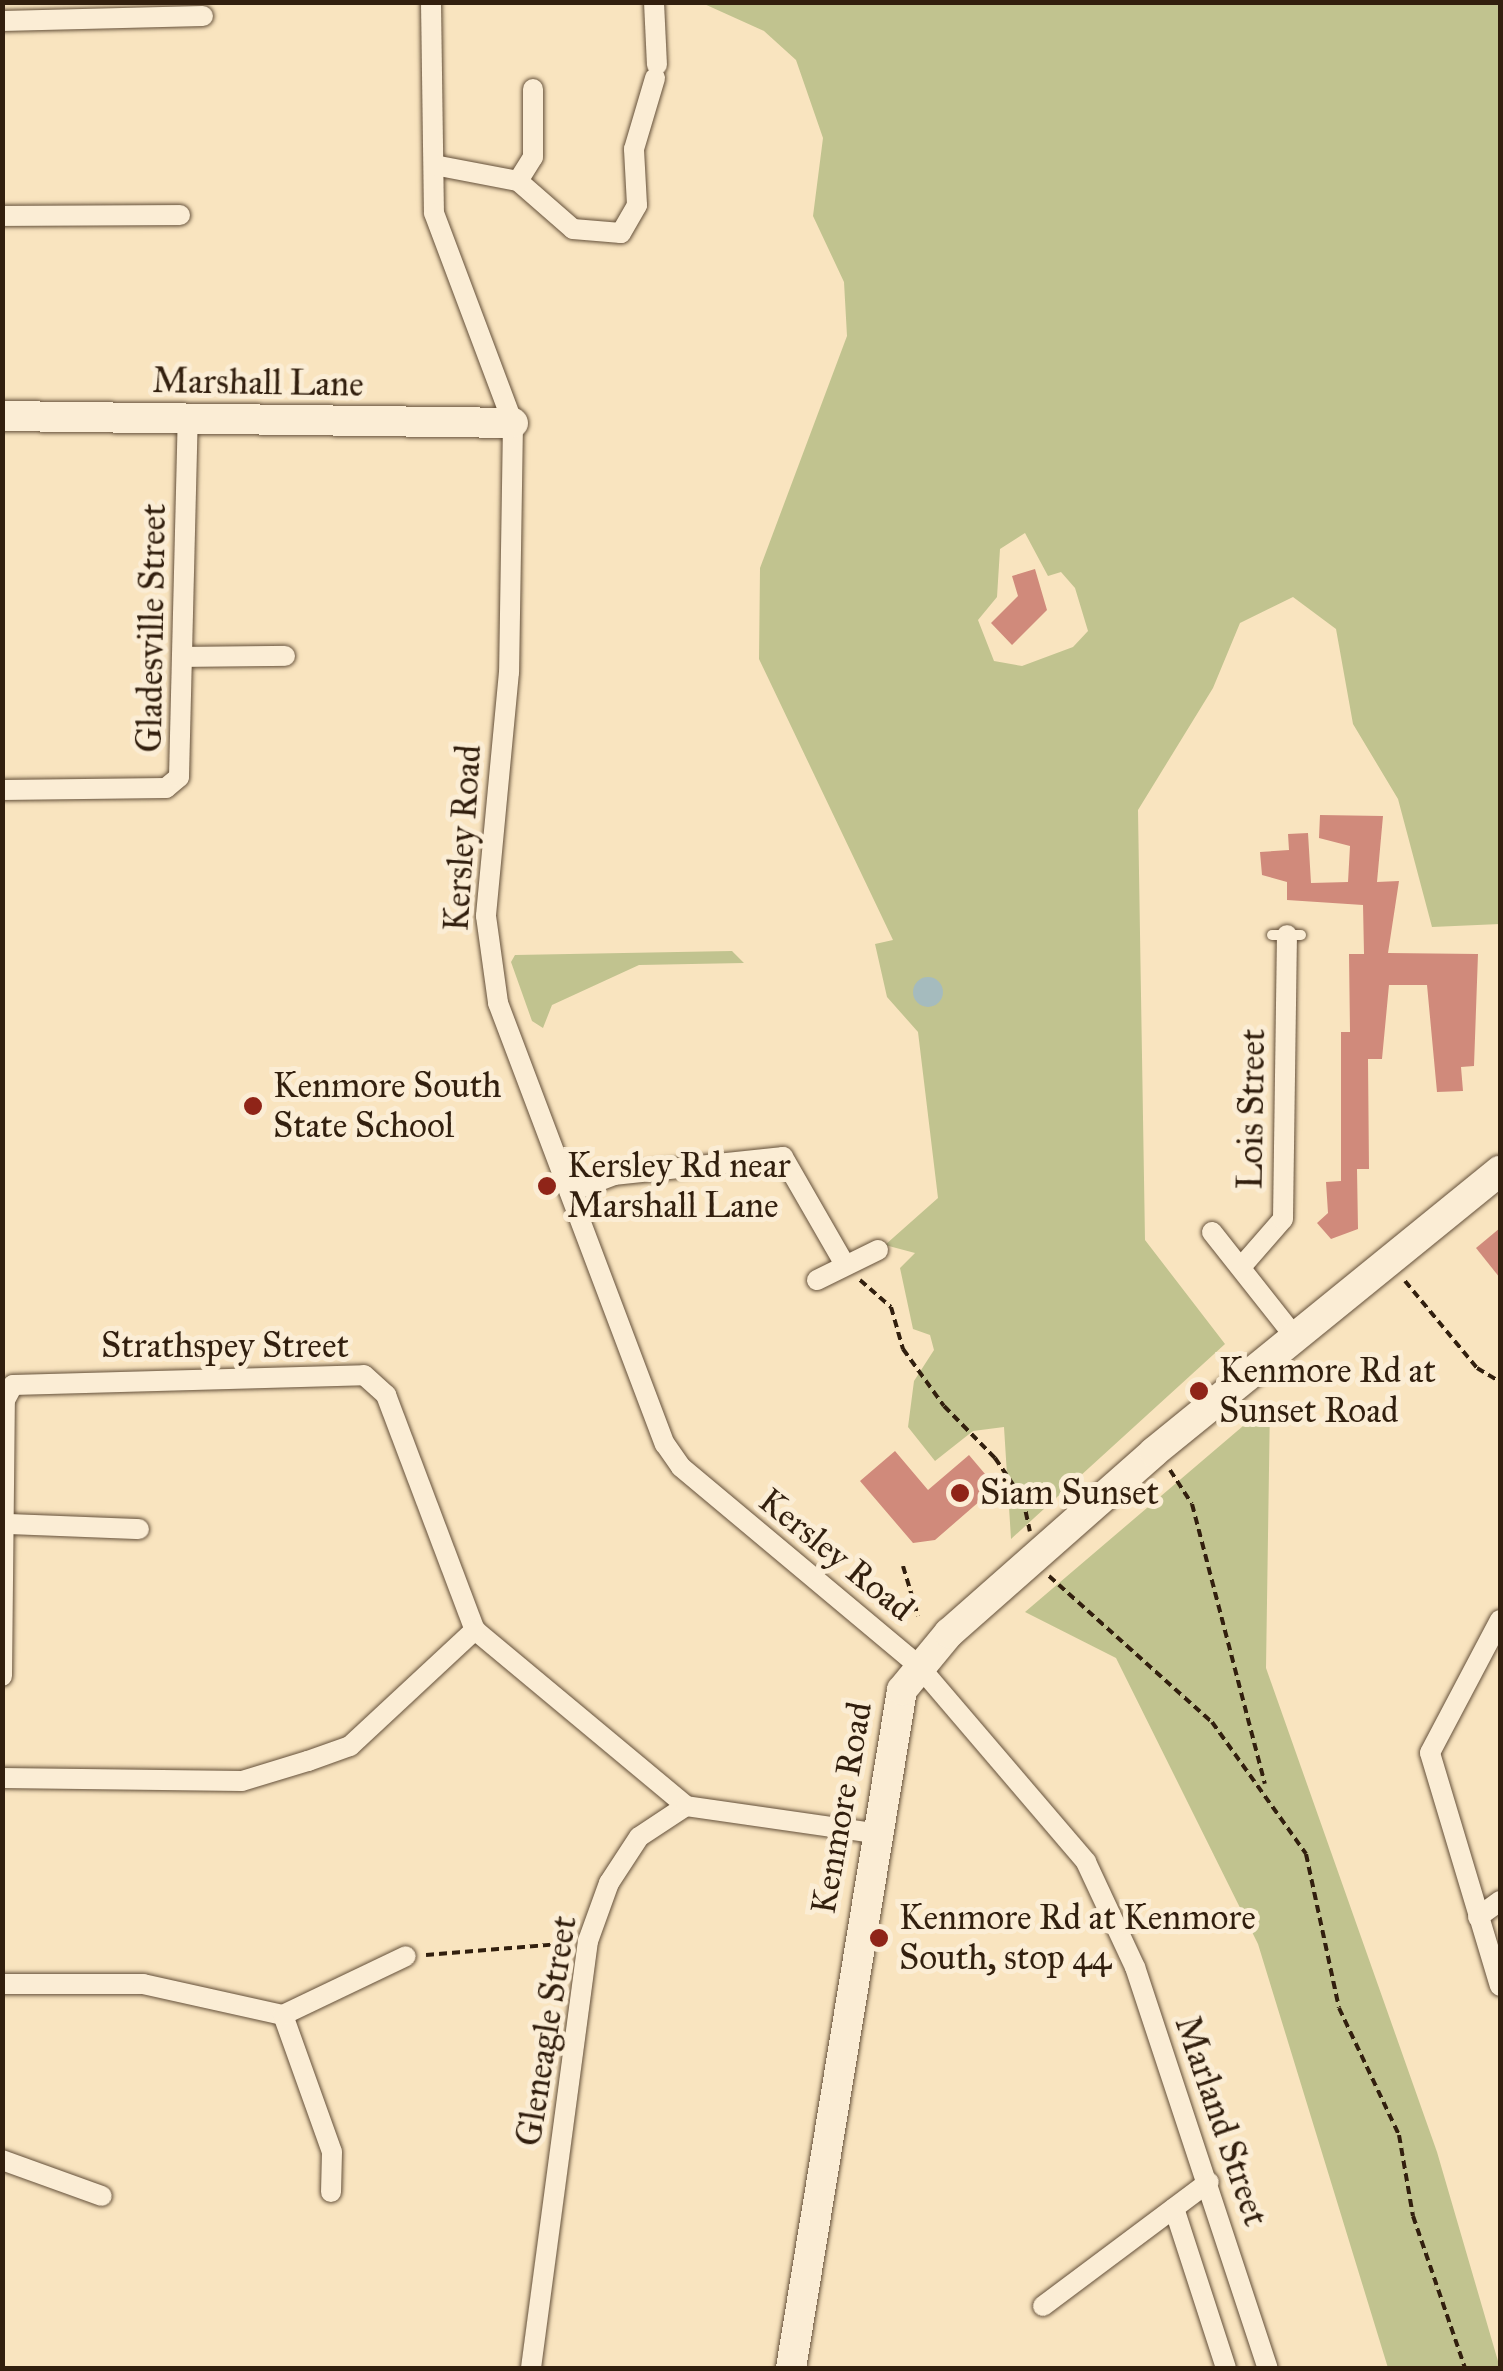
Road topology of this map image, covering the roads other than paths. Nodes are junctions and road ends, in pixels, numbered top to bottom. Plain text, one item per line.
1 (431, 2) edge
2 (654, 2) edge
3 (203, 16) dead end
4 (2, 21) edge
5 (533, 89) dead end
6 (434, 166) junction
7 (518, 180) junction
8 (180, 215) dead end
9 (2, 216) edge
10 (2, 416) edge
11 (188, 420) junction
12 (513, 423) junction
13 (285, 656) dead end
14 (186, 657) junction
15 (2, 790) edge
16 (1287, 935) dead end
17 (1500, 1171) edge
18 (570, 1192) junction
19 (1212, 1232) dead end
20 (878, 1250) dead end
21 (845, 1266) junction
22 (1242, 1266) junction
23 (816, 1280) dead end
24 (1295, 1337) junction
25 (6, 1524) junction
26 (139, 1530) dead end
27 (1500, 1620) edge
28 (475, 1630) junction
29 (918, 1664) junction
30 (2, 1676) edge
31 (2, 1778) edge
32 (686, 1806) junction
33 (872, 1833) junction
34 (1500, 1901) edge
35 (1478, 1917) junction
36 (406, 1956) road end
37 (2, 1984) edge
38 (1500, 1986) edge
39 (283, 2015) junction
40 (2, 2160) edge
41 (1209, 2182) junction
42 (331, 2192) dead end
43 (102, 2196) dead end
44 (1174, 2208) junction
45 (1043, 2306) dead end
46 (531, 2368) edge
47 (791, 2368) edge
48 (1226, 2368) edge
49 (1268, 2368) edge

1 - 6 street, Kersley Road
2 - 7 street
3 - 4 street
5 - 7 street
6 - 7 street
6 - 12 street, Kersley Road
8 - 9 street
10 - 11 street, Marshall Lane
11 - 12 street, Marshall Lane
11 - 14 street, Gladesville Street
12 - 18 street, Kersley Road
13 - 14 street
14 - 15 street, Gladesville Street
16 - 22 street, Lois Street
17 - 24 street, Kenmore Road
18 - 21 street
18 - 29 street, Kersley Road
19 - 22 street, Lois Street
20 - 21 street
21 - 23 street
22 - 24 street, Lois Street
24 - 29 street, Kenmore Road
25 - 26 street
25 - 28 street, Strathspey Street
25 - 30 street
27 - 35 street
28 - 31 street
28 - 32 street, Strathspey Street
29 - 33 street, Kenmore Road
29 - 41 street, Marland Street
32 - 33 street
32 - 46 street, Gleneagle Street
33 - 47 street, Kenmore Road
34 - 35 street
35 - 38 street
36 - 39 street
37 - 39 street
39 - 42 street
40 - 43 street
41 - 44 street
41 - 49 street, Marland Street
44 - 45 street
44 - 48 street, Marland Street

